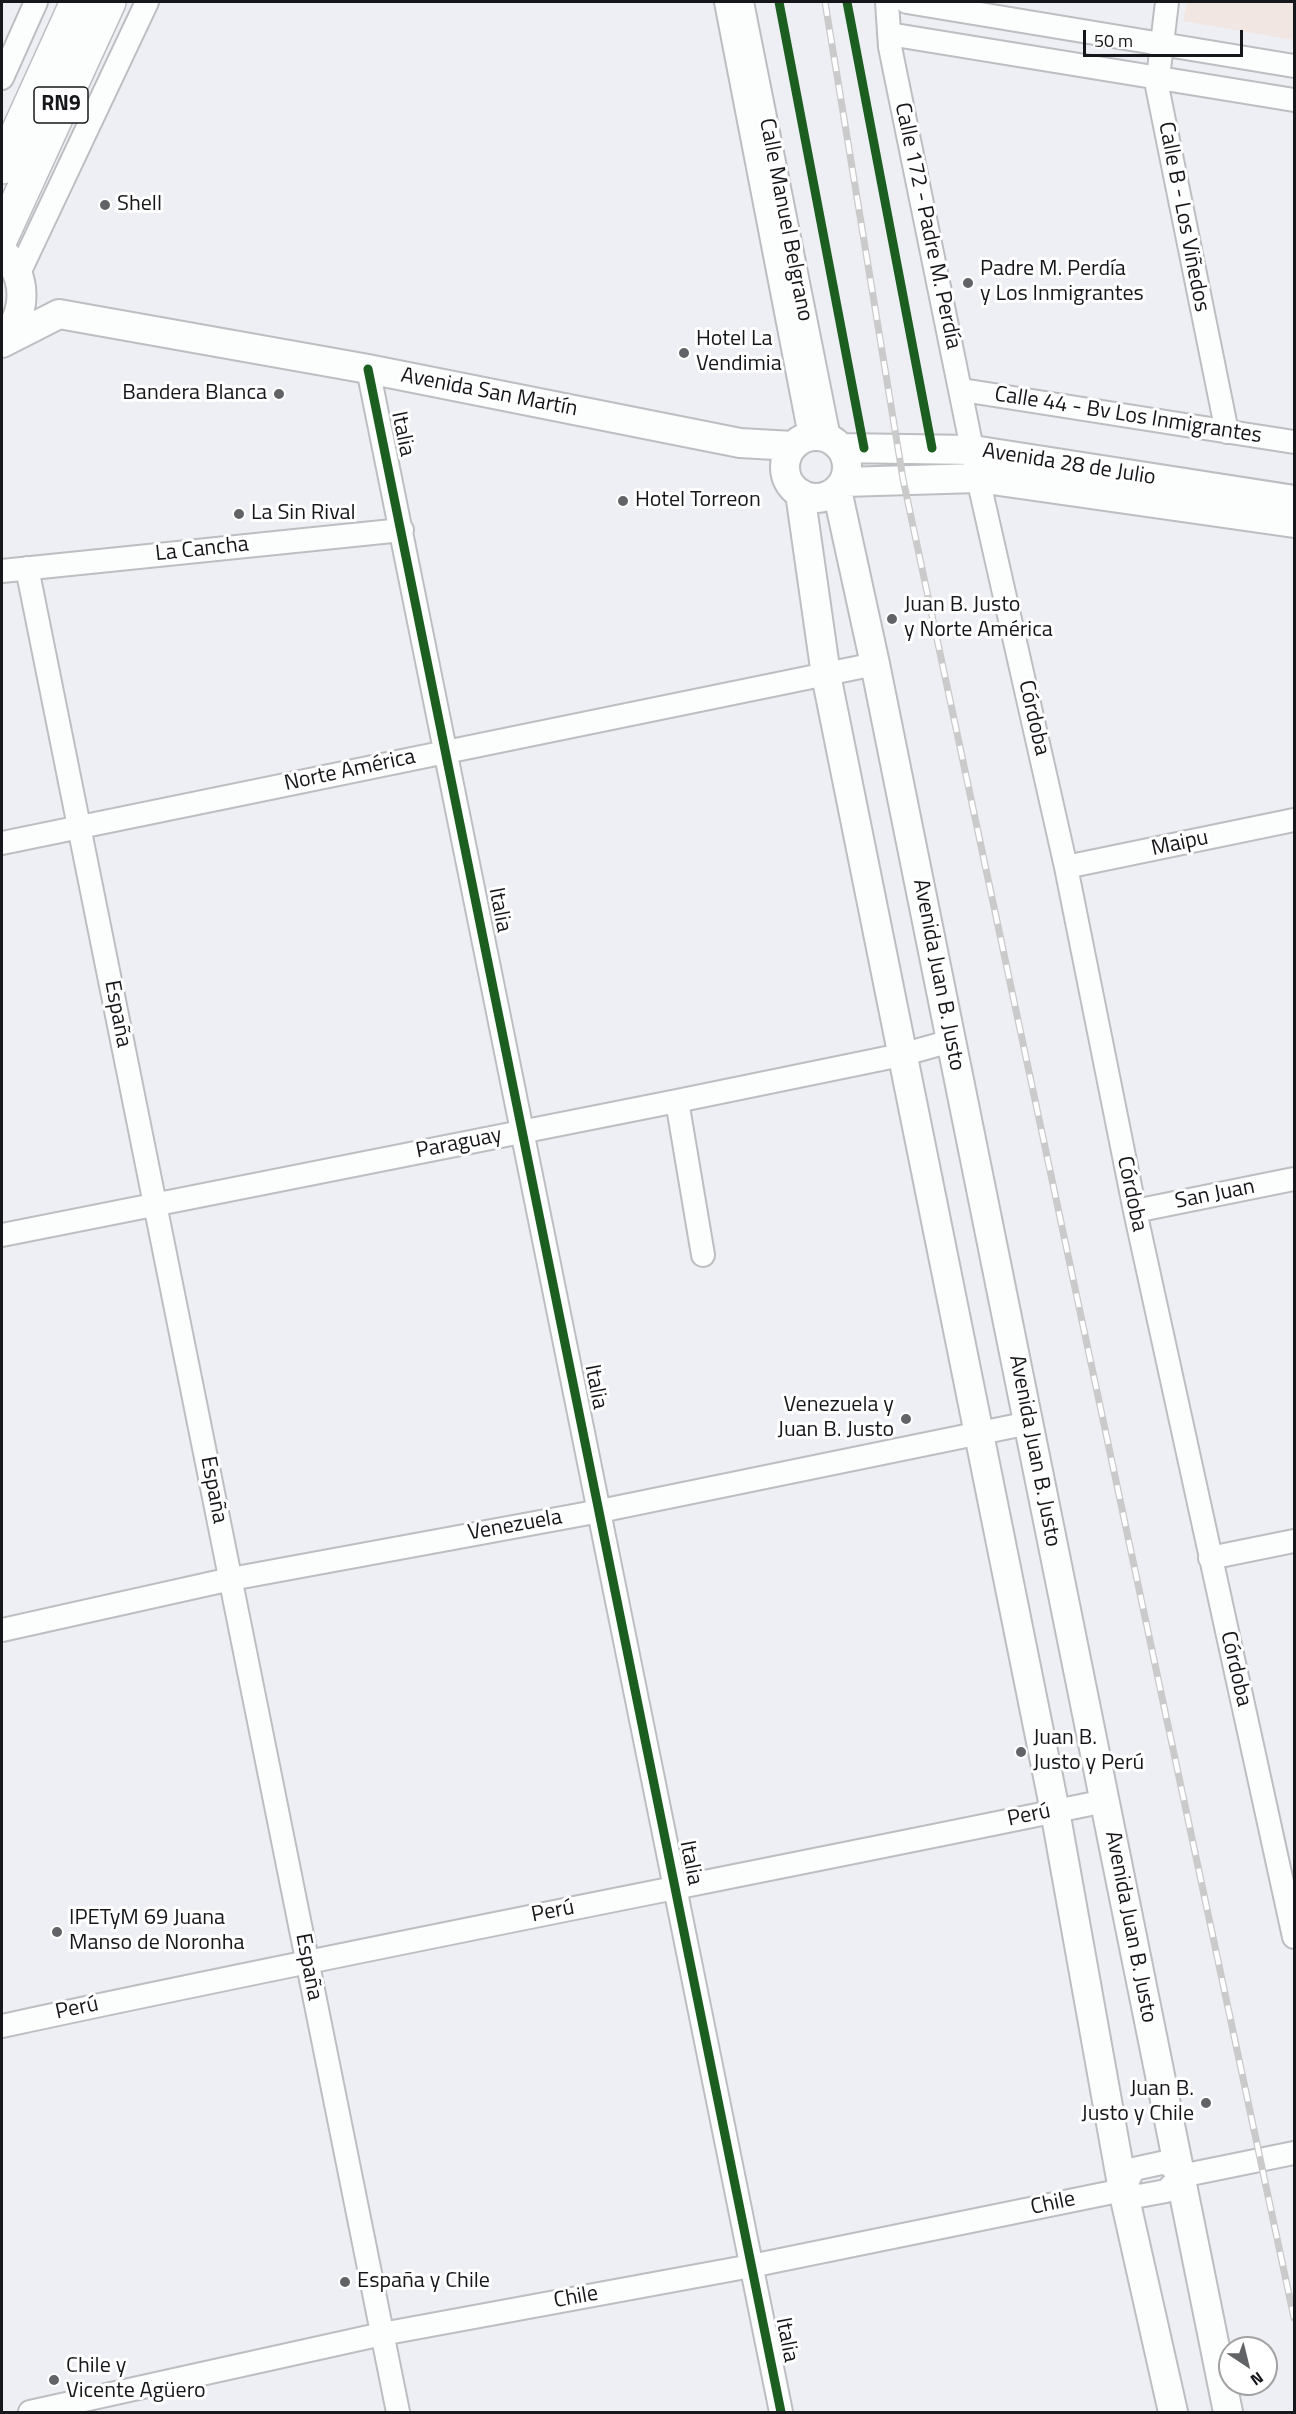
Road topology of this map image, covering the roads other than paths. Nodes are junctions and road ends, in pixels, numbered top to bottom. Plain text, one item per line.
1 (36, 2) edge
2 (77, 2) edge
3 (109, 2) edge
4 (147, 2) edge
5 (726, 2) edge
6 (742, 2) edge
7 (887, 2) edge
8 (907, 2) edge
9 (1167, 2) edge
10 (889, 34) junction
11 (1160, 45) junction
12 (1294, 66) edge
13 (2, 78) edge
14 (1158, 78) junction
15 (1294, 100) edge
16 (2, 166) edge
17 (8, 222) edge
18 (2, 251) edge
19 (18, 275) junction
20 (59, 314) junction
21 (2, 342) edge
22 (368, 369) junction
23 (962, 390) junction
24 (1227, 432) junction
25 (818, 442) junction
26 (1294, 442) edge
27 (740, 443) junction
28 (973, 450) junction
29 (978, 478) junction
30 (840, 486) junction
31 (794, 488) junction
32 (1294, 500) edge
33 (1294, 523) edge
34 (402, 530) junction
35 (27, 568) junction
36 (2, 571) edge
37 (875, 664) junction
38 (826, 675) junction
39 (447, 752) junction
40 (1294, 820) edge
41 (79, 827) junction
42 (2, 843) edge
43 (1066, 867) junction
44 (951, 1041) junction
45 (901, 1055) junction
46 (677, 1101) junction
47 (523, 1132) junction
48 (1294, 1179) edge
49 (155, 1203) junction
50 (1135, 1211) junction
51 (2, 1235) edge
52 (703, 1255) dead end
53 (1029, 1423) junction
54 (979, 1433) junction
55 (600, 1511) junction
56 (1294, 1541) edge
57 (1210, 1558) junction
58 (231, 1579) junction
59 (2, 1630) edge
60 (1105, 1801) junction
61 (1055, 1811) junction
62 (676, 1889) junction
63 (1291, 1902) edge
64 (1294, 1936) edge
65 (306, 1960) junction
66 (2, 2026) edge
67 (1294, 2153) edge
68 (1181, 2176) junction
69 (1123, 2190) junction
70 (751, 2266) junction
71 (382, 2334) junction
72 (30, 2412) edge
73 (398, 2412) edge
74 (781, 2412) edge
75 (1173, 2412) edge
76 (1228, 2412) edge

1 - 13 street
2 - 16 highway, RN9
3 - 17 highway, RN9
4 - 19 street
5 - 25 street
6 - 25 street, Calle Manuel Belgrano
7 - 10 street, Calle 172 - Padre M. Perdía
8 - 11 street
9 - 11 street, Calle B - Los Viñedos
10 - 14 street
10 - 23 street, Calle 172 - Padre M. Perdía
11 - 12 street
11 - 14 street, Calle B - Los Viñedos
14 - 15 street
14 - 24 street, Calle B - Los Viñedos
18 - 19 main road
19 - 20 main road
19 - 21 main road
20 - 21 main road
20 - 22 main road, Avenida San Martín
22 - 27 main road, Avenida San Martín
22 - 34 street, Italia
23 - 24 street, Calle 44 - Bv Los Inmigrantes
23 - 28 street, Calle 172 - Padre M. Perdía
24 - 26 street, Calle 44 - Bv Los Inmigrantes
25 - 27 main road, Avenida San Martín
25 - 28 main road, Avenida 28 de Julio
25 - 30 main road
25 - 31 main road
27 - 31 main road, Avenida San Martín
28 - 29 street, Córdoba
28 - 32 main road, Avenida 28 de Julio
29 - 30 main road, Avenida 28 de Julio
29 - 33 main road, Avenida 28 de Julio
29 - 43 street, Córdoba
30 - 31 main road
30 - 37 main road, Avenida Juan B. Justo
31 - 38 main road
34 - 35 street, La Cancha
34 - 39 street, Italia
35 - 36 street, La Cancha
35 - 41 street, España
37 - 38 street, Norte América
37 - 44 main road, Avenida Juan B. Justo
38 - 39 street, Norte América
38 - 45 main road
39 - 41 street, Norte América
39 - 47 street, Italia
40 - 43 street, Maipu
41 - 42 street, Norte América
41 - 49 street, España
43 - 50 street, Córdoba
44 - 45 street, Paraguay
44 - 53 main road, Avenida Juan B. Justo
45 - 46 street, Paraguay
45 - 54 main road
46 - 47 street, Paraguay
46 - 52 street
47 - 49 street, Paraguay
47 - 55 street, Italia
48 - 50 street, San Juan
49 - 51 street, Paraguay
49 - 58 street, España
50 - 57 street, Córdoba
53 - 54 street, Venezuela
53 - 60 main road, Avenida Juan B. Justo
54 - 55 street, Venezuela
54 - 61 main road
55 - 58 street, Venezuela
55 - 62 street, Italia
56 - 57 street
57 - 63 street, Córdoba
58 - 59 street, Venezuela
58 - 65 street, España
60 - 61 street, Perú
60 - 68 main road, Avenida Juan B. Justo
61 - 62 street, Perú
61 - 69 main road
62 - 65 street, Perú
62 - 70 street, Italia
63 - 64 street, Córdoba
65 - 66 street, Perú
65 - 71 street, España
67 - 68 street, Chile
68 - 69 street, Chile
68 - 76 main road, Avenida Juan B. Justo
69 - 70 street, Chile
69 - 75 main road
70 - 71 street, Chile
70 - 74 street, Italia
71 - 72 street, Chile
71 - 73 street, España

